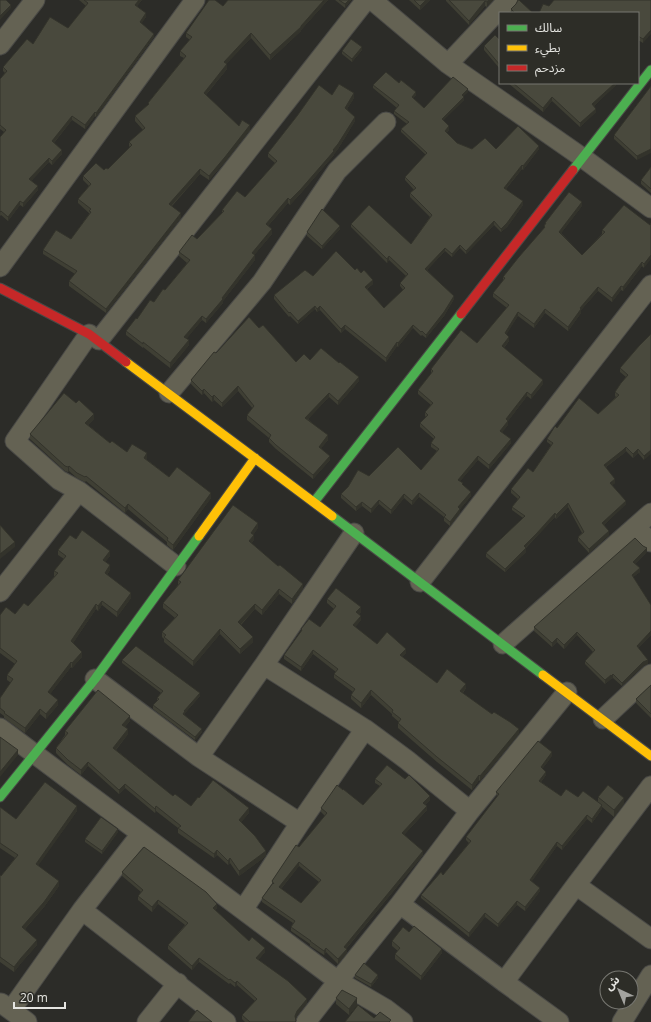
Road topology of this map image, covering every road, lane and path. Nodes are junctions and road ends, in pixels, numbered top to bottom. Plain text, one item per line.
1 (35, 0) edge
2 (195, 0) edge
3 (366, 0) edge
4 (372, 0) edge
5 (508, 0) edge
6 (0, 45) edge
7 (448, 64) junction
8 (651, 70) edge
9 (386, 122) dead end
10 (583, 158) junction
11 (651, 208) edge
12 (0, 267) edge
13 (651, 285) edge
14 (0, 288) edge
15 (94, 337) junction
16 (169, 393) junction
17 (255, 458) junction
18 (79, 491) junction
19 (314, 502) junction
20 (651, 513) edge
21 (635, 527) junction
22 (354, 533) junction
23 (651, 542) edge
24 (176, 566) junction
25 (420, 582) junction
26 (0, 592) edge
27 (503, 644) junction
28 (264, 665) junction
29 (651, 674) edge
30 (95, 679) junction
31 (567, 692) junction
32 (603, 719) junction
33 (0, 728) edge
34 (365, 729) junction
35 (34, 754) junction
36 (651, 756) edge
37 (199, 757) junction
38 (651, 786) edge
39 (0, 797) edge
40 (470, 811) junction
41 (300, 823) junction
42 (141, 834) junction
43 (576, 884) junction
44 (400, 904) junction
45 (82, 910) junction
46 (243, 910) junction
47 (651, 939) edge
48 (651, 975) edge
49 (338, 981) junction
50 (504, 982) junction
51 (178, 984) junction
52 (5, 1006) edge
53 (27, 1022) edge
54 (147, 1022) edge
55 (226, 1022) edge
56 (306, 1022) edge
57 (403, 1022) edge
58 (559, 1022) edge
59 (622, 1022) edge

1 - 6 street
2 - 12 street
3 - 15 street
4 - 7 street
5 - 7 street
7 - 10 street
8 - 10 street
9 - 16 street
10 - 11 street
10 - 19 street
13 - 25 street
14 - 15 street
15 - 16 street
15 - 18 street
16 - 17 street
17 - 19 street
17 - 24 street
18 - 24 street
18 - 26 street
19 - 22 street
20 - 21 street
21 - 23 street
21 - 27 street
22 - 25 street
22 - 28 street
24 - 30 street
25 - 27 street
27 - 31 street
28 - 34 street
28 - 37 street
29 - 32 street
30 - 35 street
30 - 37 street
31 - 32 street
31 - 40 street
32 - 36 street
33 - 35 street
34 - 40 street
34 - 41 street
35 - 39 street
35 - 42 street
37 - 41 street
38 - 43 street
40 - 44 street
41 - 46 street
42 - 45 street
42 - 46 street
43 - 47 street
43 - 50 street
44 - 49 street
44 - 50 street
45 - 51 street
45 - 52 street
46 - 49 street
48 - 59 street
49 - 56 street
49 - 57 street
50 - 58 street
51 - 54 street
51 - 55 street
52 - 53 street

